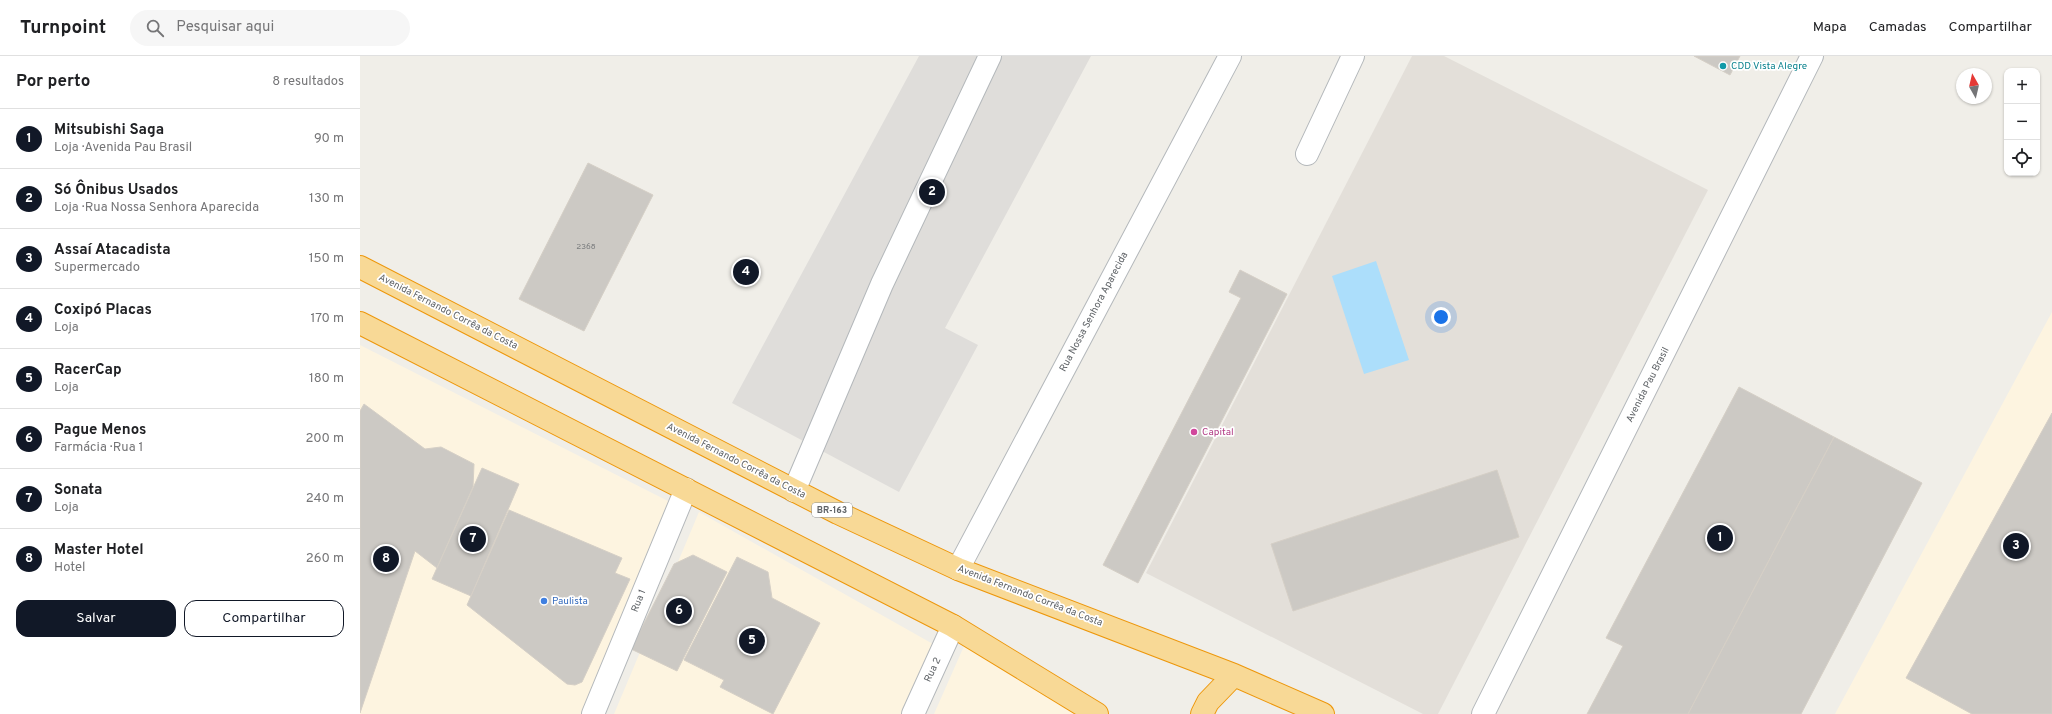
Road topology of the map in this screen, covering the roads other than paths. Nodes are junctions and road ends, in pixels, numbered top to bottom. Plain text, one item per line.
1 (990, 56) edge
2 (1230, 56) edge
3 (1353, 56) edge
4 (1812, 56) edge
5 (1307, 154) dead end
6 (360, 267) edge
7 (360, 322) edge
8 (686, 489) junction
9 (794, 491) junction
10 (958, 569) junction
11 (954, 626) junction
12 (1234, 675) junction
13 (593, 714) edge
14 (913, 714) edge
15 (1097, 714) edge
16 (1202, 714) edge
17 (1323, 714) edge
18 (1484, 714) edge

1 - 9 street
2 - 10 street, Rua Nossa Senhora Aparecida
3 - 5 street
4 - 18 street, Avenida Pau Brasil
6 - 9 highway, Avenida Fernando Corrêa da Costa / BR-163
7 - 8 highway
8 - 11 highway
8 - 13 street, Rua 1
9 - 10 highway, Avenida Fernando Corrêa da Costa / BR-163
10 - 12 highway, Avenida Fernando Corrêa da Costa / BR-163
11 - 14 street, Rua 2
11 - 15 highway
12 - 16 highway
12 - 17 highway, Avenida Fernando Corrêa da Costa / BR-163

